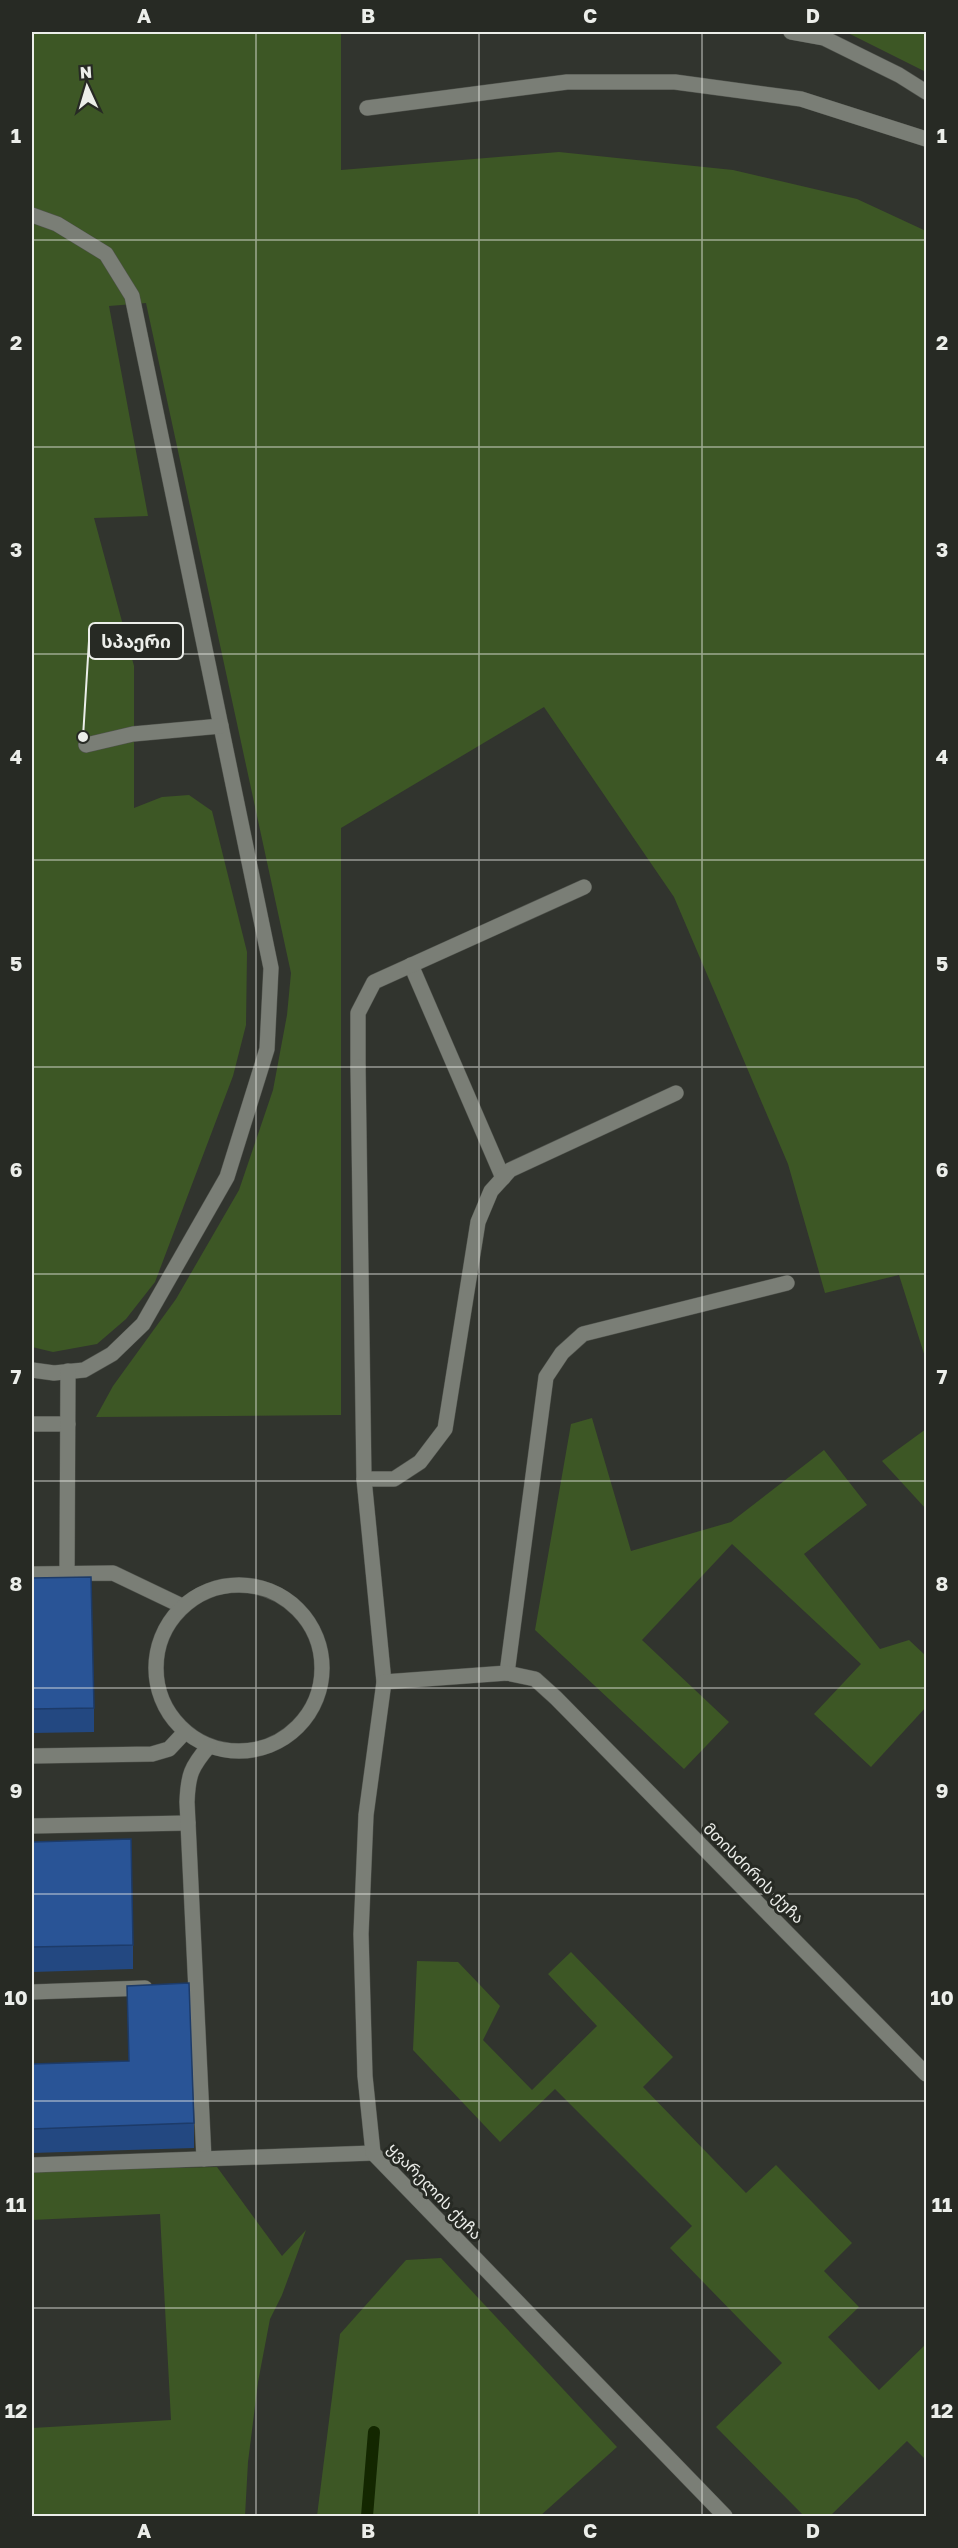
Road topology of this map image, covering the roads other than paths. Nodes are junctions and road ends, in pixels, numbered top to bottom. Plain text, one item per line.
1 (791, 32) edge
2 (927, 92) edge
3 (367, 108) dead end
4 (927, 140) edge
5 (32, 215) edge
6 (221, 726) junction
7 (86, 745) dead end
8 (584, 887) dead end
9 (411, 965) junction
10 (676, 1093) dead end
11 (503, 1178) junction
12 (787, 1283) dead end
13 (32, 1370) edge
14 (68, 1371) junction
15 (32, 1424) edge
16 (68, 1424) junction
17 (364, 1479) junction
18 (32, 1574) edge
19 (67, 1574) junction
20 (182, 1606) junction
21 (507, 1673) junction
22 (384, 1682) junction
23 (185, 1732) junction
24 (209, 1746) junction
25 (32, 1756) edge
26 (188, 1823) junction
27 (32, 1826) edge
28 (161, 1987) edge
29 (32, 1992) edge
30 (927, 2074) edge
31 (373, 2154) junction
32 (204, 2159) junction
33 (32, 2165) edge
34 (725, 2517) edge

1 - 2 street
3 - 4 street
5 - 6 street
6 - 7 street
6 - 14 street
8 - 9 street, ყვარელის ქუჩა
9 - 11 street
9 - 17 street, ყვარელის ქუჩა
10 - 11 street
11 - 17 street
12 - 21 street
13 - 14 street
14 - 16 street
15 - 16 street
16 - 19 street
17 - 22 street, ყვარელის ქუჩა
18 - 19 street
19 - 20 street
20 - 23 street
20 - 24 street
21 - 22 street, მთისძირის ქუჩა
21 - 30 street, მთისძირის ქუჩა
22 - 31 street, ყვარელის ქუჩა
23 - 24 street
23 - 25 street
24 - 26 street
26 - 27 street
26 - 32 street
28 - 29 street
31 - 32 street
31 - 34 street, ყვარელის ქუჩა
32 - 33 street

